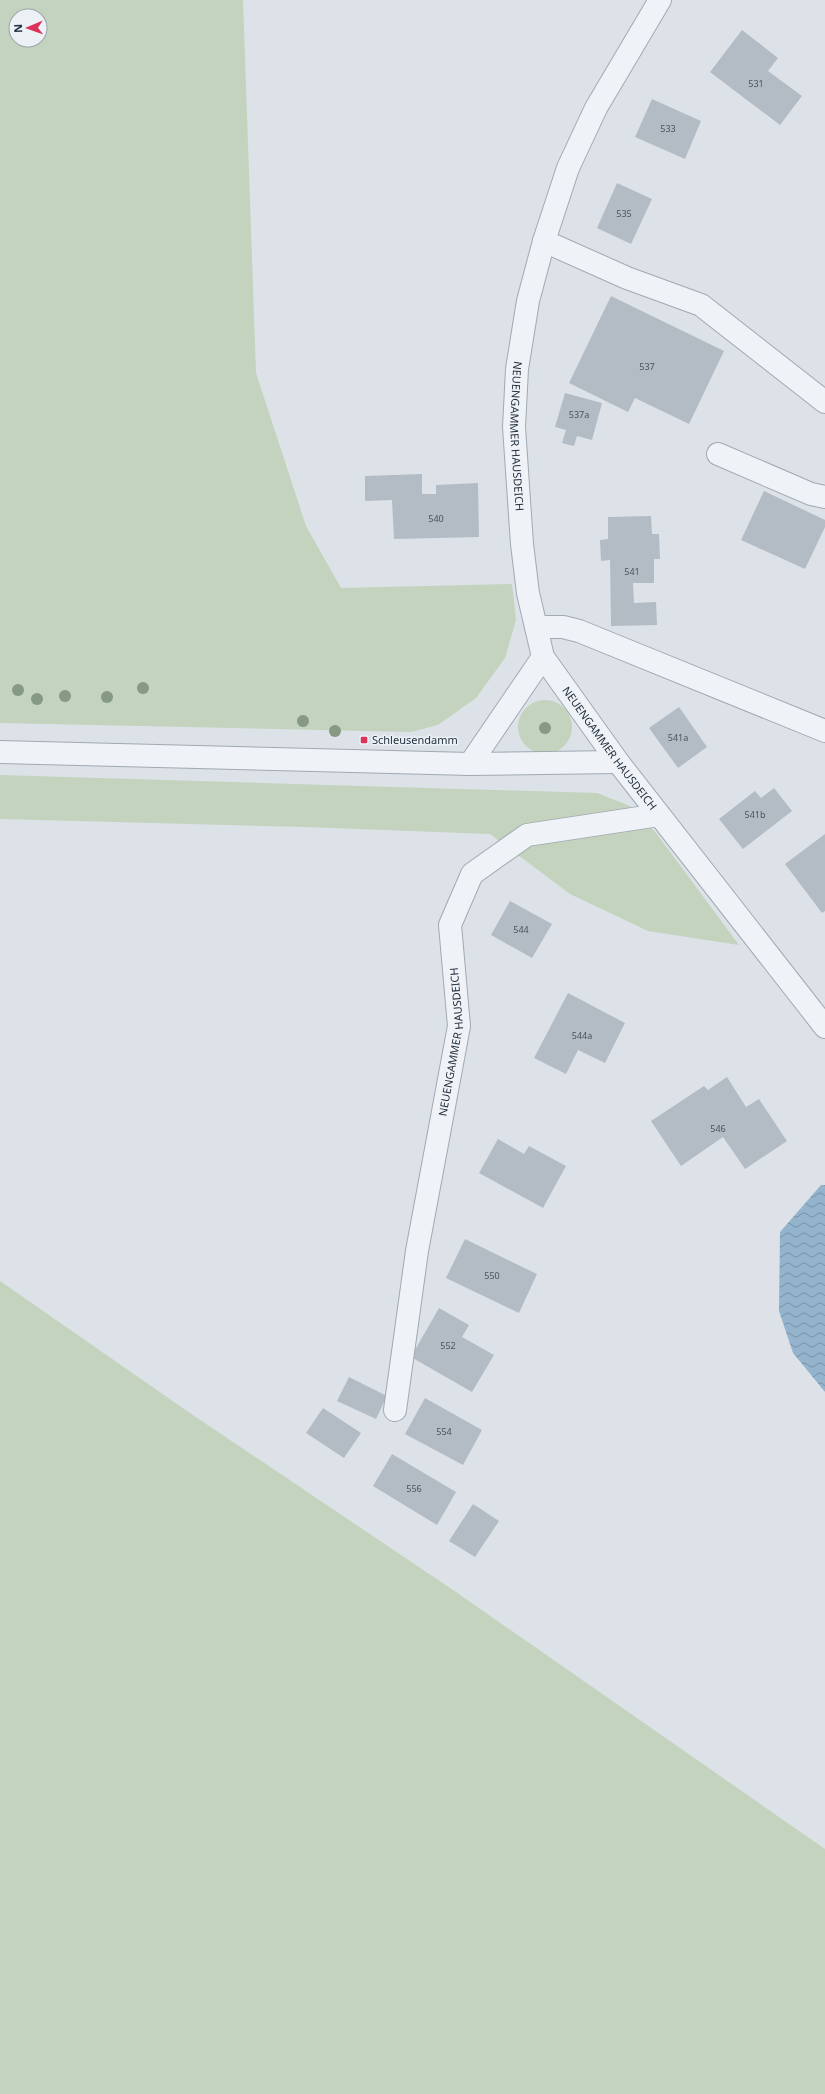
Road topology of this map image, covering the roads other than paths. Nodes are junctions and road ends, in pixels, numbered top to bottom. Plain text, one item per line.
1 (660, 0) edge
2 (544, 241) junction
3 (825, 402) edge
4 (718, 454) dead end
5 (825, 497) edge
6 (536, 627) junction
7 (543, 657) junction
8 (825, 731) edge
9 (0, 752) edge
10 (618, 762) junction
11 (470, 764) junction
12 (659, 815) junction
13 (825, 1027) edge
14 (395, 1410) dead end

1 - 2 street, NEUENGAMMER HAUSDEICH
2 - 3 street
2 - 6 street, NEUENGAMMER HAUSDEICH
4 - 5 street
6 - 7 street, NEUENGAMMER HAUSDEICH
6 - 8 street
7 - 10 street, NEUENGAMMER HAUSDEICH
7 - 11 street
9 - 11 street
10 - 11 street
10 - 12 street, NEUENGAMMER HAUSDEICH
12 - 13 street, NEUENGAMMER HAUSDEICH
12 - 14 street, NEUENGAMMER HAUSDEICH

